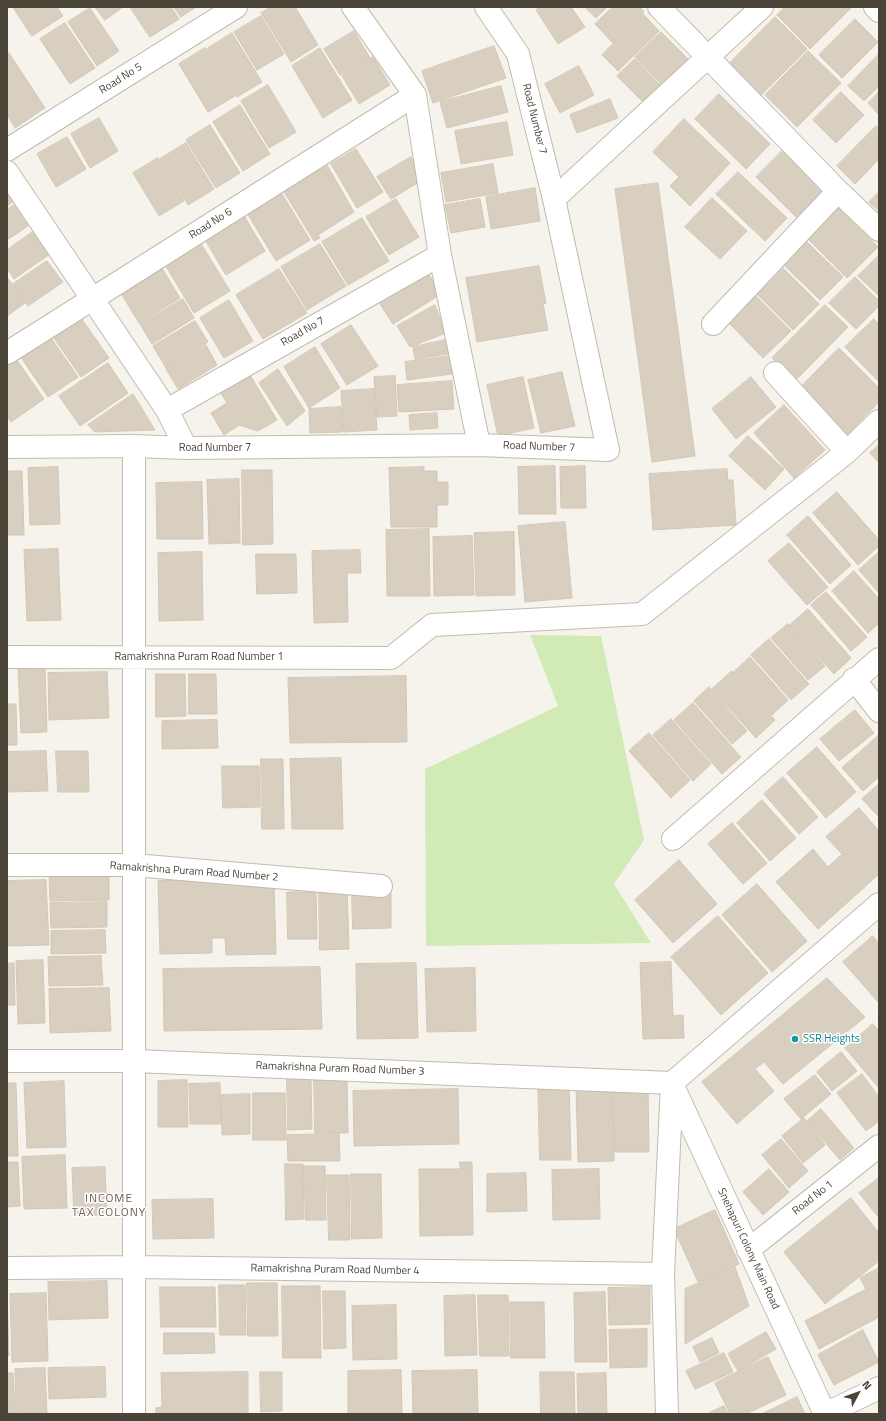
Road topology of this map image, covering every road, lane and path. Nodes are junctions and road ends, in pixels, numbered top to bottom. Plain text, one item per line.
1 (236, 7) edge
2 (353, 7) edge
3 (486, 7) edge
4 (659, 7) edge
5 (762, 7) edge
6 (875, 7) edge
7 (879, 11) edge
8 (707, 58) junction
9 (415, 95) junction
10 (7, 150) edge
11 (7, 172) edge
12 (838, 191) junction
13 (554, 199) junction
14 (879, 230) edge
15 (440, 255) junction
16 (92, 299) junction
17 (713, 324) dead end
18 (7, 353) edge
19 (775, 373) dead end
20 (167, 410) junction
21 (879, 421) edge
22 (479, 445) junction
23 (134, 446) junction
24 (7, 447) edge
25 (186, 448) junction
26 (847, 452) junction
27 (7, 657) edge
28 (134, 657) junction
29 (879, 659) edge
30 (854, 679) junction
31 (879, 711) edge
32 (673, 839) dead end
33 (7, 865) edge
34 (134, 866) junction
35 (382, 886) dead end
36 (879, 904) edge
37 (7, 1061) edge
38 (134, 1061) junction
39 (672, 1083) junction
40 (879, 1146) edge
41 (748, 1250) junction
42 (135, 1267) junction
43 (7, 1268) edge
44 (663, 1274) junction
45 (879, 1388) edge
46 (134, 1414) edge
47 (667, 1414) edge
48 (825, 1414) edge

1 - 10 street, Road No 5
2 - 9 street
3 - 13 street, Road Number 7
4 - 8 street
5 - 8 street
6 - 7 street
8 - 12 street
8 - 13 street
9 - 15 street
9 - 16 street, Road No 6
11 - 16 street
12 - 14 street
12 - 17 street
13 - 22 street, Road Number 7
15 - 20 street, Road No 7
15 - 22 street
16 - 18 street, Road No 6
16 - 20 street
19 - 26 street
20 - 25 street
21 - 26 street
22 - 25 street, Road Number 7
23 - 24 street, Road Number 7
23 - 25 street, Road Number 7
23 - 28 street
26 - 28 street, Ramakrishna Puram Road Number 1
27 - 28 street, Ramakrishna Puram Road Number 1
28 - 34 street
29 - 30 street
30 - 31 street
30 - 32 street
33 - 34 street, Ramakrishna Puram Road Number 2
34 - 35 street, Ramakrishna Puram Road Number 2
34 - 38 street
36 - 39 street
37 - 38 street, Ramakrishna Puram Road Number 3
38 - 39 street, Ramakrishna Puram Road Number 3
38 - 42 street
39 - 41 street, Snehapuri Colony Main Road
39 - 44 street
40 - 41 street, Road No 1
41 - 48 street, Snehapuri Colony Main Road
42 - 43 street, Ramakrishna Puram Road Number 4
42 - 44 street, Ramakrishna Puram Road Number 4
42 - 46 street
44 - 47 street
45 - 48 street

